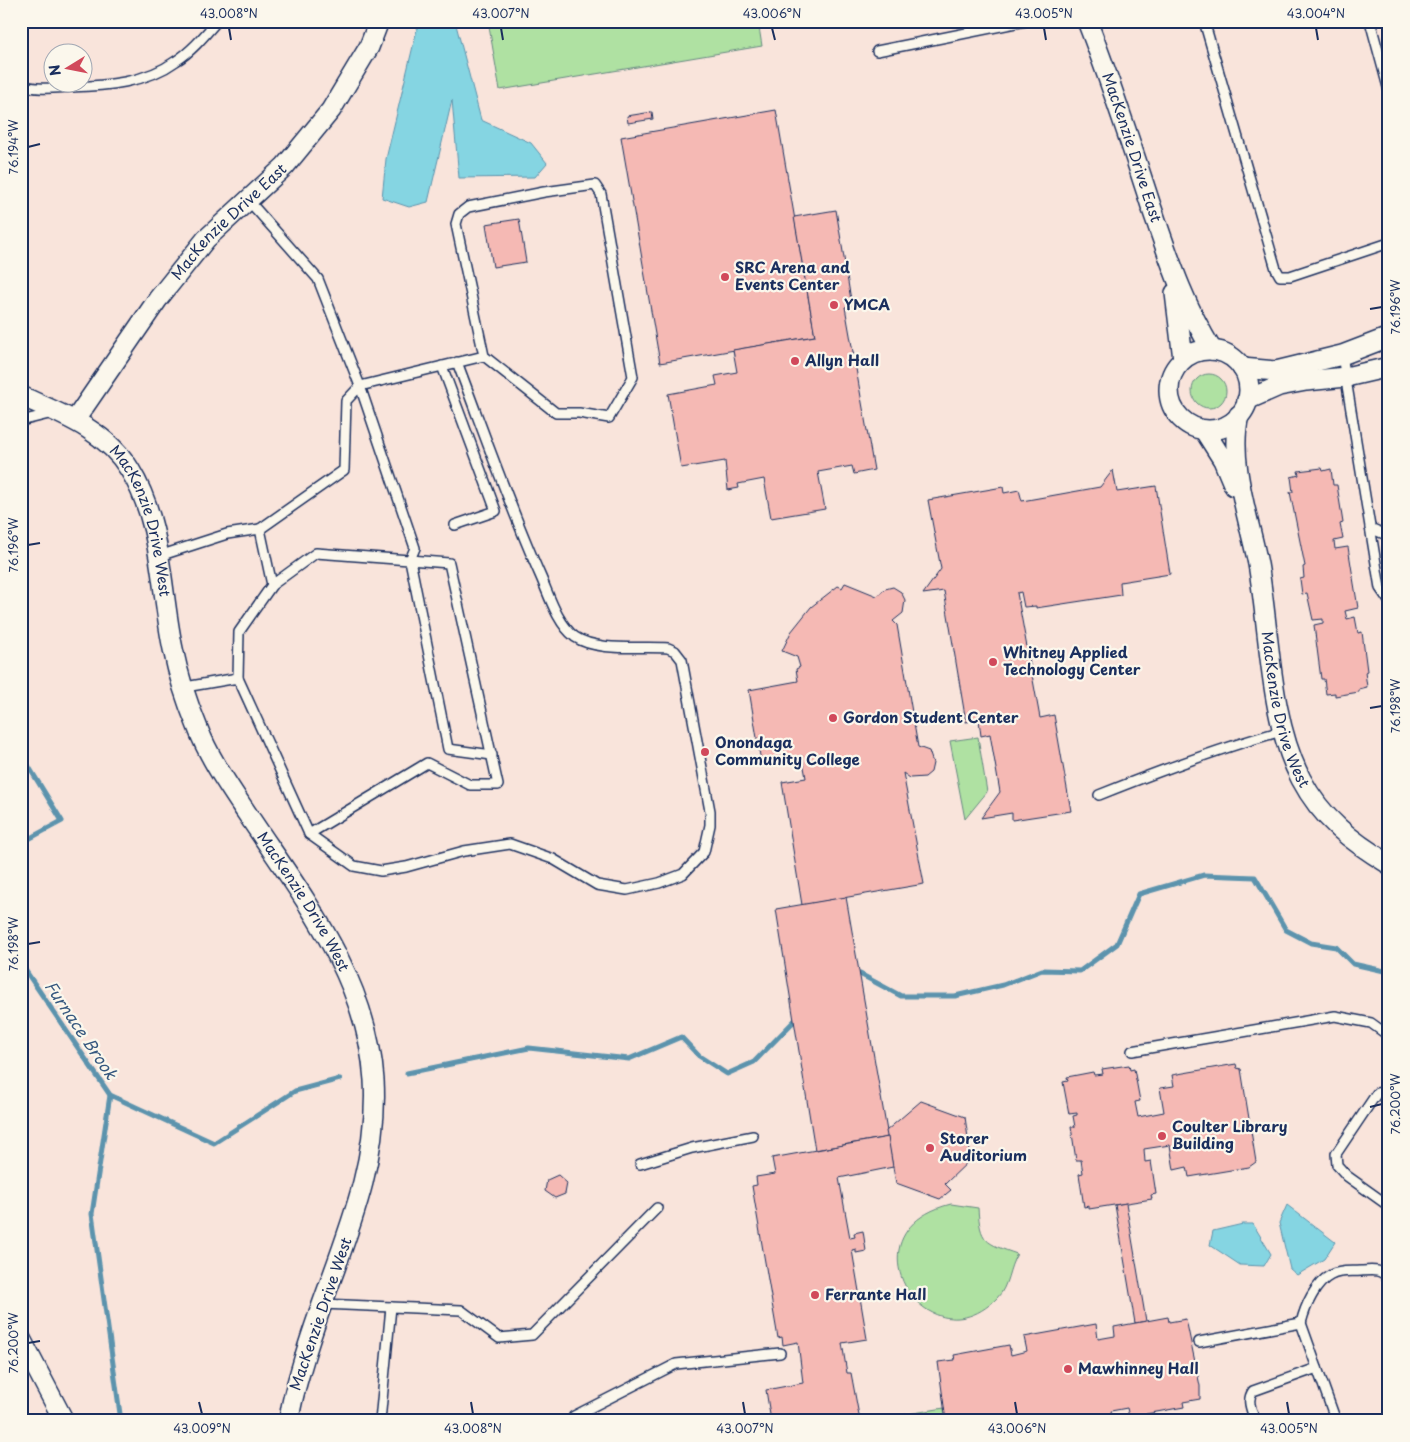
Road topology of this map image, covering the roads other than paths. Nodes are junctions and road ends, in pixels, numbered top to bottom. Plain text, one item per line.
1 (217, 21) edge
2 (379, 21) edge
3 (1026, 21) edge
4 (1088, 21) edge
5 (1204, 21) edge
6 (1370, 21) edge
7 (877, 51) dead end
8 (21, 85) edge
9 (1389, 91) edge
10 (248, 200) junction
11 (1389, 243) edge
12 (1173, 274) junction
13 (1389, 337) edge
14 (1212, 350) junction
15 (1342, 355) junction
16 (484, 356) junction
17 (1183, 359) junction
18 (457, 362) junction
19 (442, 366) junction
20 (1389, 367) edge
21 (1242, 368) junction
22 (1346, 377) junction
23 (360, 386) junction
24 (21, 396) edge
25 (1243, 408) junction
26 (58, 412) junction
27 (75, 420) junction
28 (21, 421) edge
29 (1204, 430) junction
30 (1247, 516) junction
31 (455, 525) dead end
32 (1370, 528) junction
33 (260, 529) junction
34 (1389, 536) edge
35 (159, 556) junction
36 (410, 560) junction
37 (272, 585) junction
38 (1389, 602) edge
39 (238, 678) junction
40 (185, 687) junction
41 (1282, 731) junction
42 (492, 755) junction
43 (1099, 795) dead end
44 (309, 834) junction
45 (1389, 864) edge
46 (1389, 1036) edge
47 (1132, 1051) dead end
48 (1389, 1091) edge
49 (752, 1136) dead end
50 (640, 1164) dead end
51 (1389, 1206) edge
52 (657, 1208) dead end
53 (1389, 1279) edge
54 (322, 1304) junction
55 (390, 1307) junction
56 (1301, 1323) junction
57 (21, 1339) edge
58 (1199, 1342) dead end
59 (780, 1353) dead end
60 (1317, 1368) junction
61 (64, 1421) edge
62 (288, 1421) edge
63 (380, 1421) edge
64 (575, 1421) edge
65 (1255, 1421) edge
66 (1336, 1421) edge

1 - 8 lane
2 - 10 street, MacKenzie Drive East
3 - 7 lane
4 - 12 street, MacKenzie Drive East
5 - 11 lane
6 - 9 lane
10 - 23 lane
10 - 27 street, MacKenzie Drive East
12 - 14 street, MacKenzie Drive East
12 - 17 street, MacKenzie Drive East
13 - 15 street
14 - 17 street
14 - 21 street
15 - 21 street
15 - 22 lane
16 - 16 lane
16 - 18 lane
17 - 29 street
18 - 19 lane
18 - 44 lane
19 - 23 lane
19 - 31 lane
20 - 22 street
21 - 25 street
22 - 25 street
22 - 32 lane
23 - 33 lane
23 - 36 lane
24 - 26 street, MacKenzie Drive West
25 - 29 street
25 - 30 street, MacKenzie Drive West
26 - 27 street, MacKenzie Drive West
26 - 28 lane
27 - 35 street, MacKenzie Drive West
29 - 30 street, MacKenzie Drive West
30 - 41 street, MacKenzie Drive West
32 - 34 lane
32 - 38 lane
33 - 35 lane
33 - 37 lane
35 - 40 street, MacKenzie Drive West
36 - 37 lane
36 - 42 lane
36 - 42 lane
37 - 39 lane
39 - 40 lane
39 - 44 lane
40 - 54 street, MacKenzie Drive West
41 - 43 lane
41 - 45 street, MacKenzie Drive West
42 - 44 lane
46 - 47 lane
48 - 51 lane
49 - 50 lane
52 - 55 lane
53 - 56 lane
54 - 55 lane
54 - 62 street, MacKenzie Drive West
55 - 63 lane
56 - 58 lane
56 - 60 lane
57 - 61 street
59 - 64 lane
60 - 65 lane
60 - 66 lane

